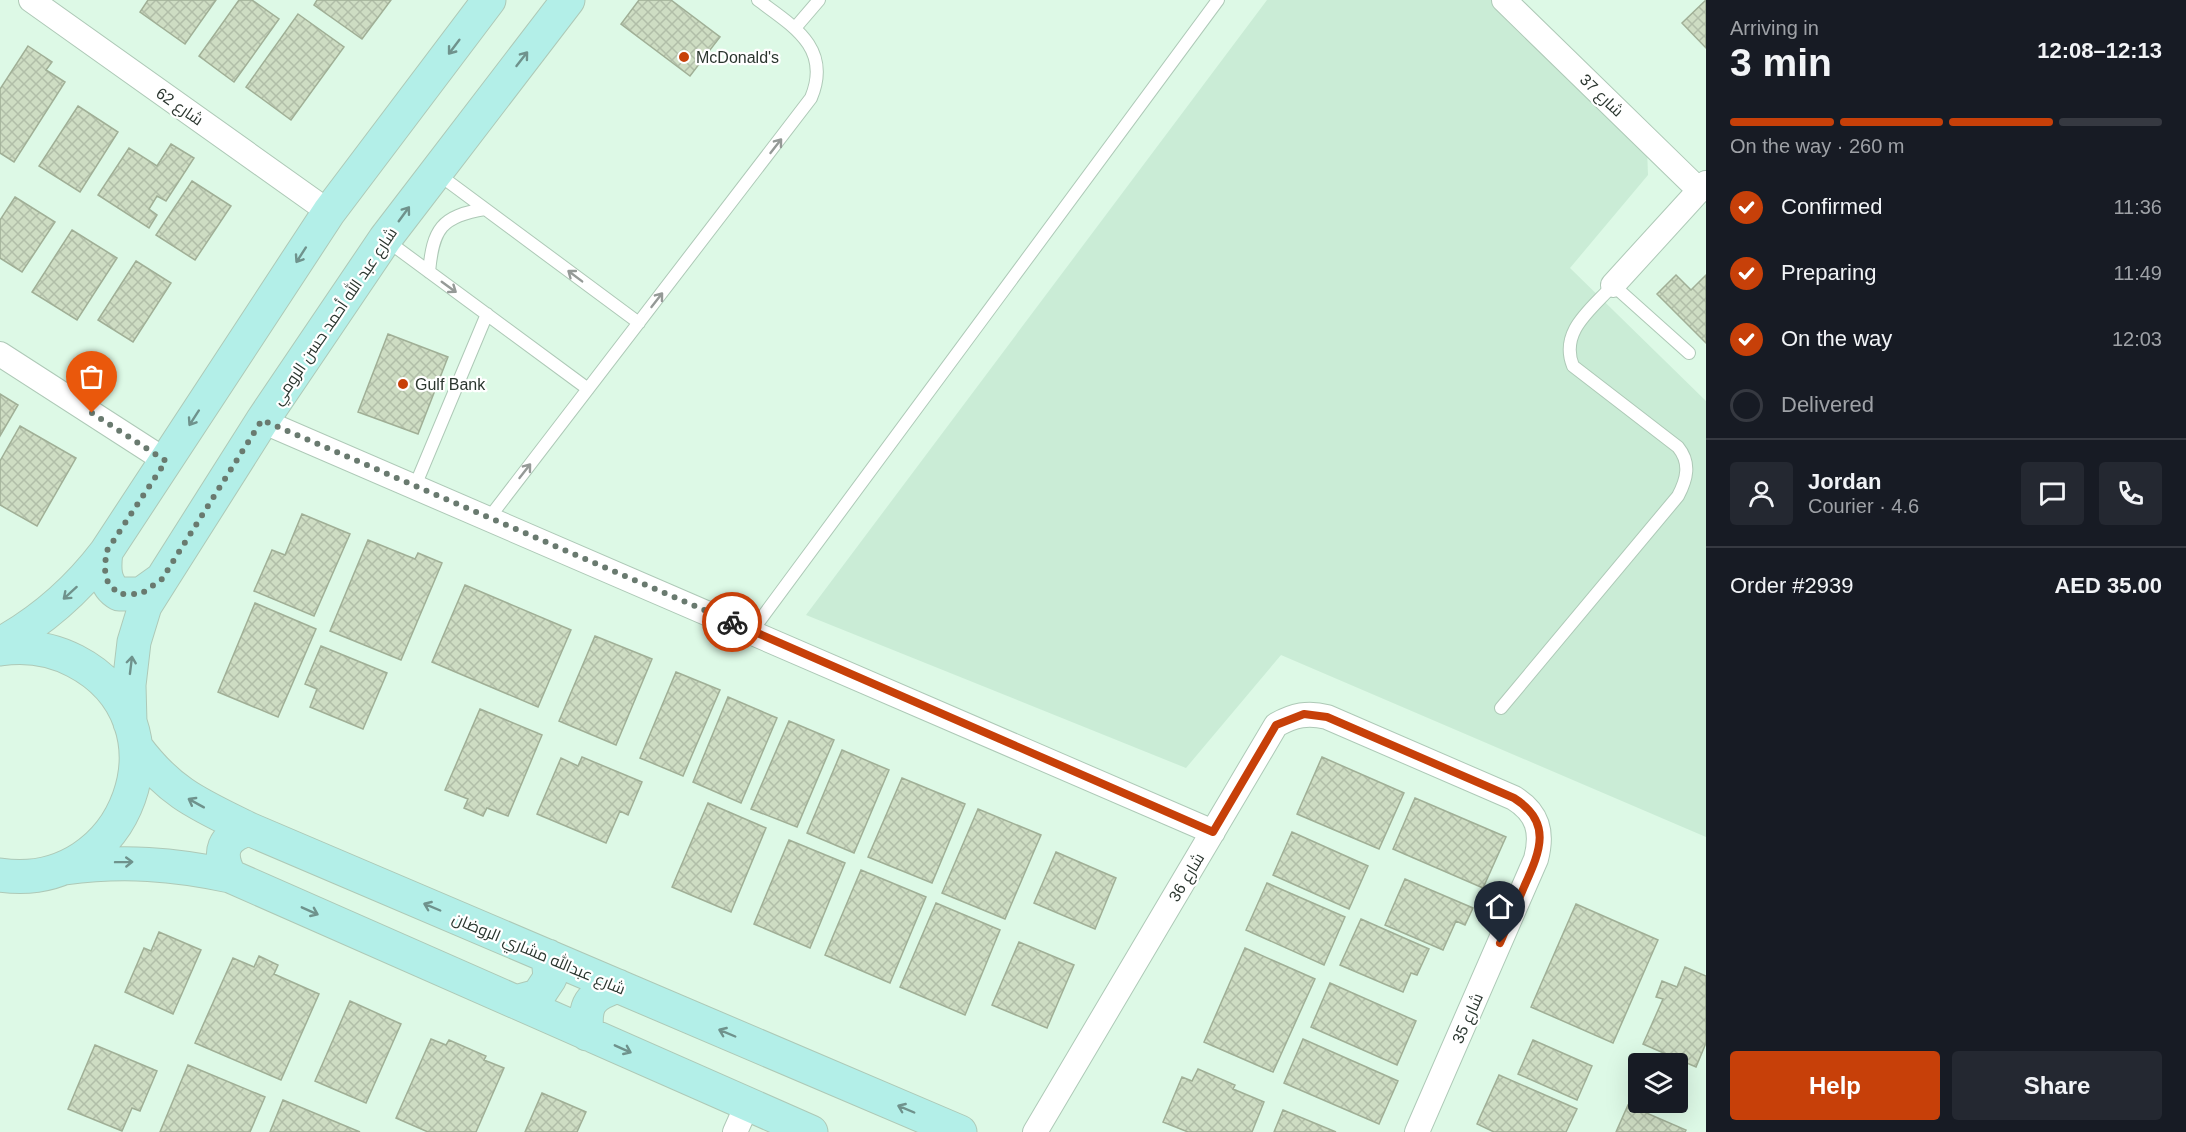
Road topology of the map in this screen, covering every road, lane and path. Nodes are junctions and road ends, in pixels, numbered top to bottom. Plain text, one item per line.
1 (31, 0) edge
2 (489, 0) edge
3 (568, 0) edge
4 (758, 0) edge
5 (819, 0) edge
6 (1218, 0) edge
7 (1504, 0) edge
8 (795, 28) junction
9 (435, 172) junction
10 (1703, 187) edge
11 (485, 209) junction
12 (329, 212) junction
13 (385, 239) junction
14 (429, 272) junction
15 (1613, 285) junction
16 (487, 314) junction
17 (639, 323) junction
18 (1689, 353) dead end
19 (0, 354) edge
20 (588, 390) junction
21 (262, 420) junction
22 (166, 461) junction
23 (415, 486) junction
24 (489, 518) junction
25 (106, 552) junction
26 (162, 579) junction
27 (752, 631) junction
28 (0, 644) edge
29 (0, 649) edge
30 (1502, 708) dead end
31 (133, 735) junction
32 (249, 830) junction
33 (1213, 832) junction
34 (66, 868) junction
35 (230, 876) junction
36 (6, 880) edge
37 (548, 956) junction
38 (618, 986) junction
39 (516, 1002) junction
40 (587, 1034) junction
41 (741, 1118) edge
42 (811, 1132) edge
43 (960, 1132) edge
44 (1035, 1132) edge
45 (1417, 1132) edge

1 - 12 street, شارع 62
2 -> 12 street
9 -> 3 street, شارع عبد الله أحمد حسن الرومي
4 - 8 lane
5 - 8 lane
6 - 27 lane
7 - 10 street, شارع 37
17 -> 8 lane
9 - 11 lane
13 -> 9 street, شارع عبد الله أحمد حسن الرومي
10 - 15 street, شارع 37
11 - 14 lane
17 -> 11 lane
12 -> 22 street
13 - 14 lane
13 - 21 street, شارع عبد الله أحمد حسن الرومي
14 -> 16 lane
15 - 18 lane
15 - 30 lane
16 - 20 lane
16 - 23 lane
17 - 20 lane
19 - 22 street
24 -> 20 lane
21 - 23 street, شارع 36
21 - 26 street, شارع عبد الله أحمد حسن الرومي
22 - 25 street
23 - 24 street, شارع 36
24 - 27 street, شارع 36
25 - 26 street
25 -> 28 street
31 -> 26 street, شارع عبد الله أحمد حسن الرومي
27 - 33 street, شارع 36
29 - 31 street, شارع عبدالله مشاري الروضان
32 -> 31 street, شارع عبدالله مشاري الروضان
31 - 34 street, شارع عبد الله أحمد حسن الرومي
32 - 35 street
37 -> 32 street, شارع عبدالله مشاري الروضان
33 - 44 street, شارع 36
33 - 45 street, شارع 35
34 -> 35 street
34 - 36 street
35 -> 39 street
37 - 38 street, شارع عبدالله مشاري الروضان
37 - 39 street
38 - 40 street
43 -> 38 street, شارع عبدالله مشاري الروضان
39 - 40 street
40 -> 41 street
41 - 42 street

